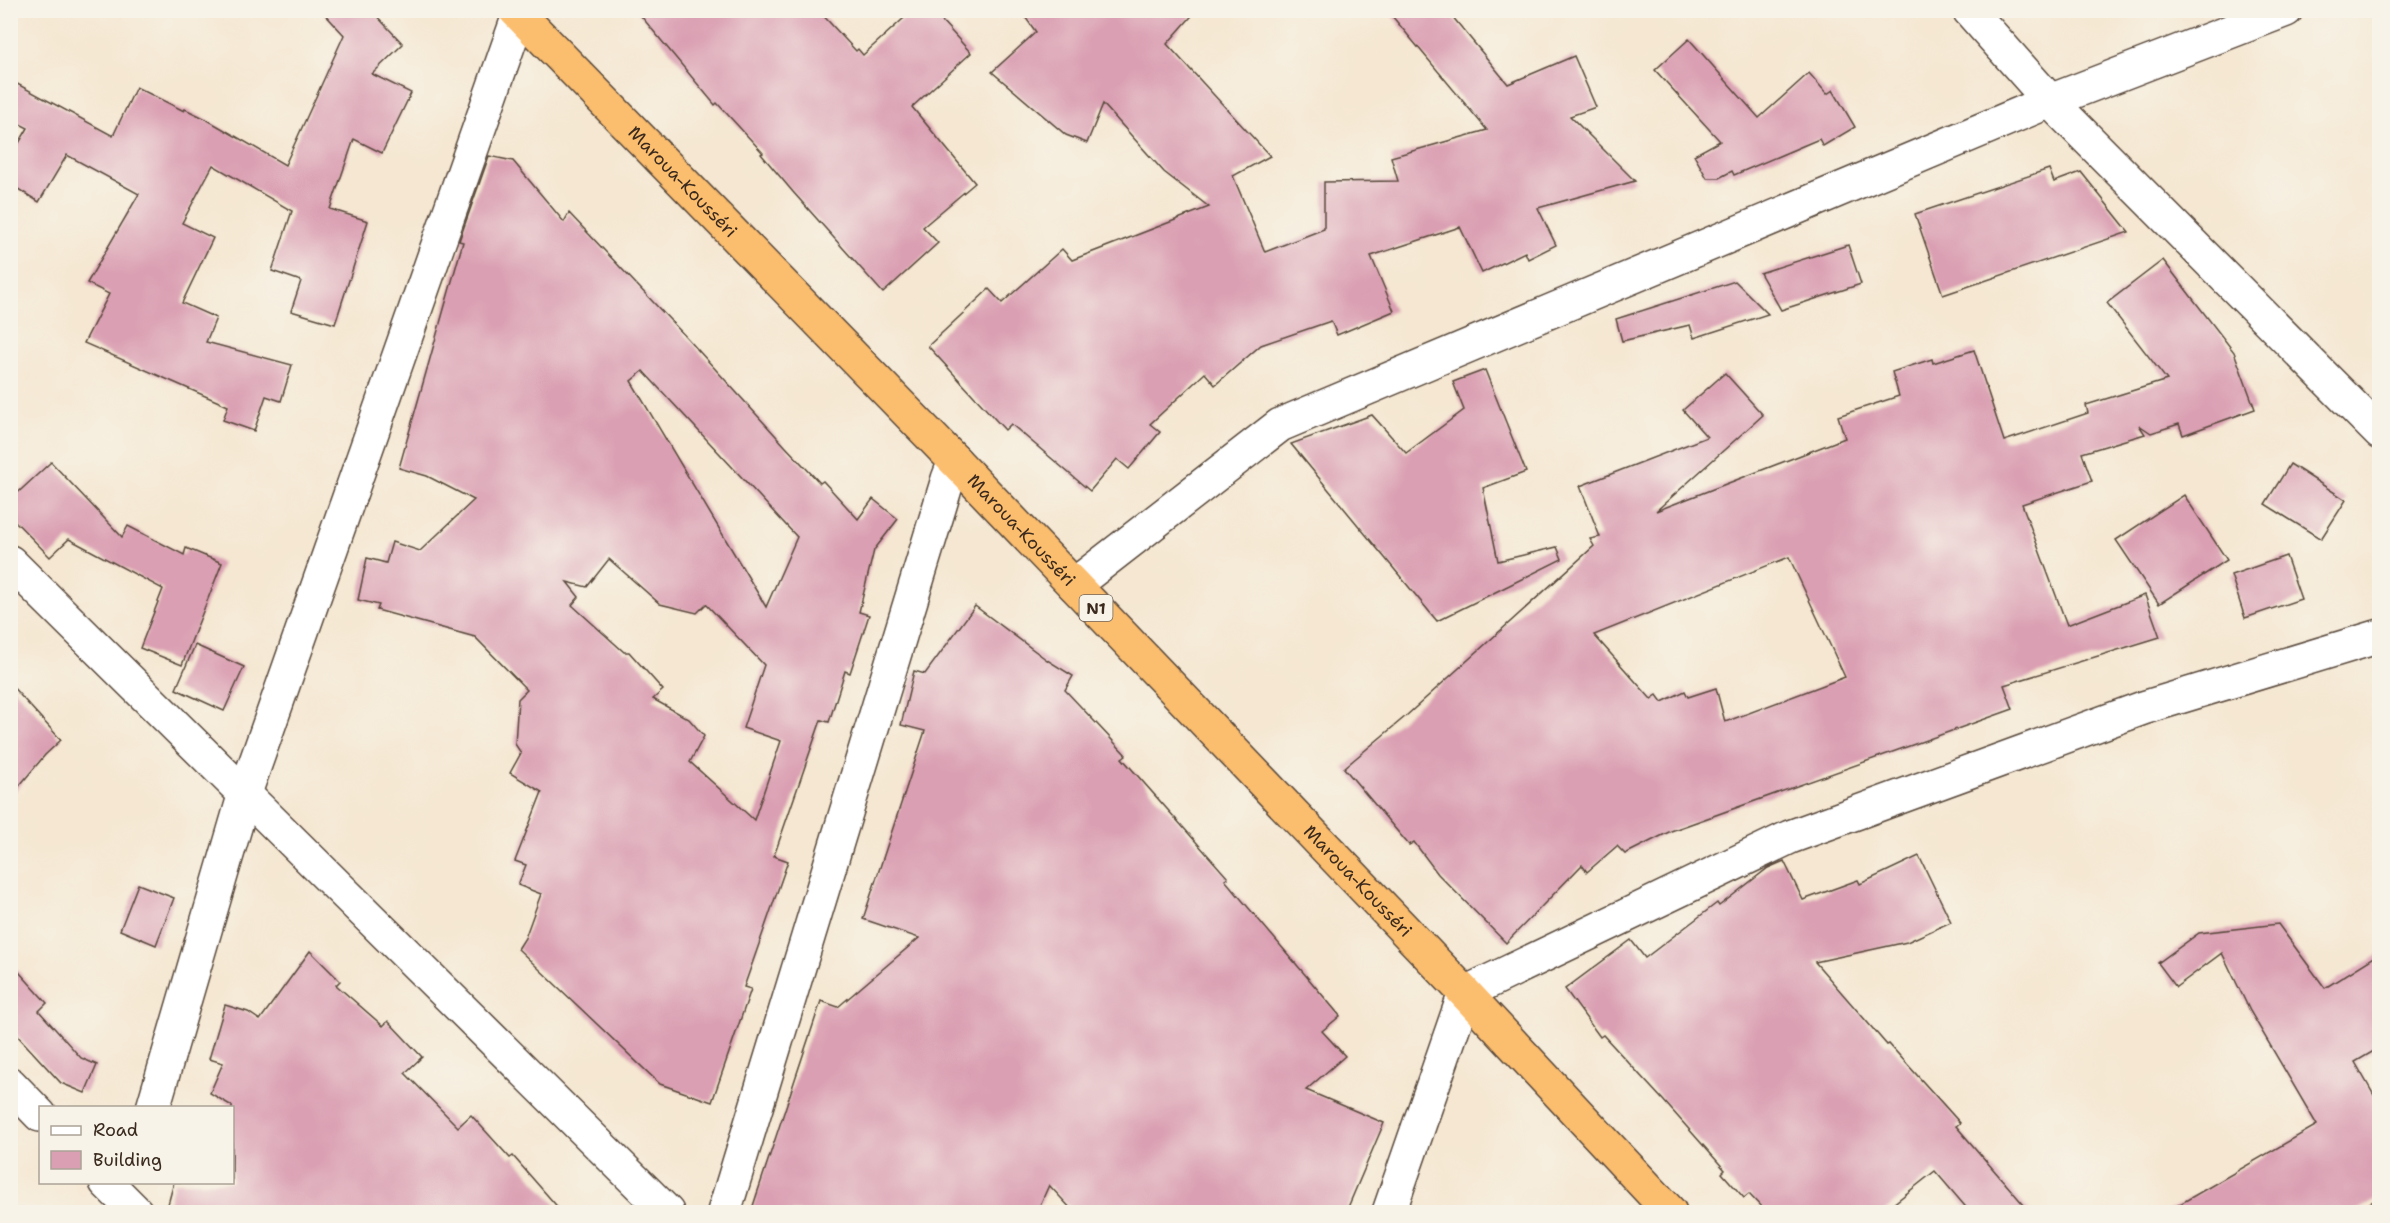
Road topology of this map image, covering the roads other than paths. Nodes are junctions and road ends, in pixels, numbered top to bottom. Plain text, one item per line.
1 (1969, 10) edge
2 (2286, 10) edge
3 (520, 12) edge
4 (2050, 101) junction
5 (2379, 433) edge
6 (955, 461) junction
7 (10, 562) edge
8 (1074, 585) junction
9 (2379, 636) edge
10 (244, 794) junction
11 (1465, 993) junction
12 (10, 1084) edge
13 (153, 1106) edge
14 (39, 1114) edge
15 (667, 1212) edge
16 (724, 1212) edge
17 (1389, 1212) edge
18 (1670, 1212) edge

1 - 4 street
2 - 4 street
3 - 6 highway, Maroua-Kousséri / N1
3 - 10 street
4 - 5 street
4 - 8 street
6 - 8 highway, Maroua-Kousséri / N1
6 - 16 street
7 - 10 street
8 - 11 highway, Maroua-Kousséri / N1
9 - 11 street
10 - 13 street
10 - 15 street
11 - 17 street
11 - 18 highway, Maroua-Kousséri / N1
12 - 14 street

